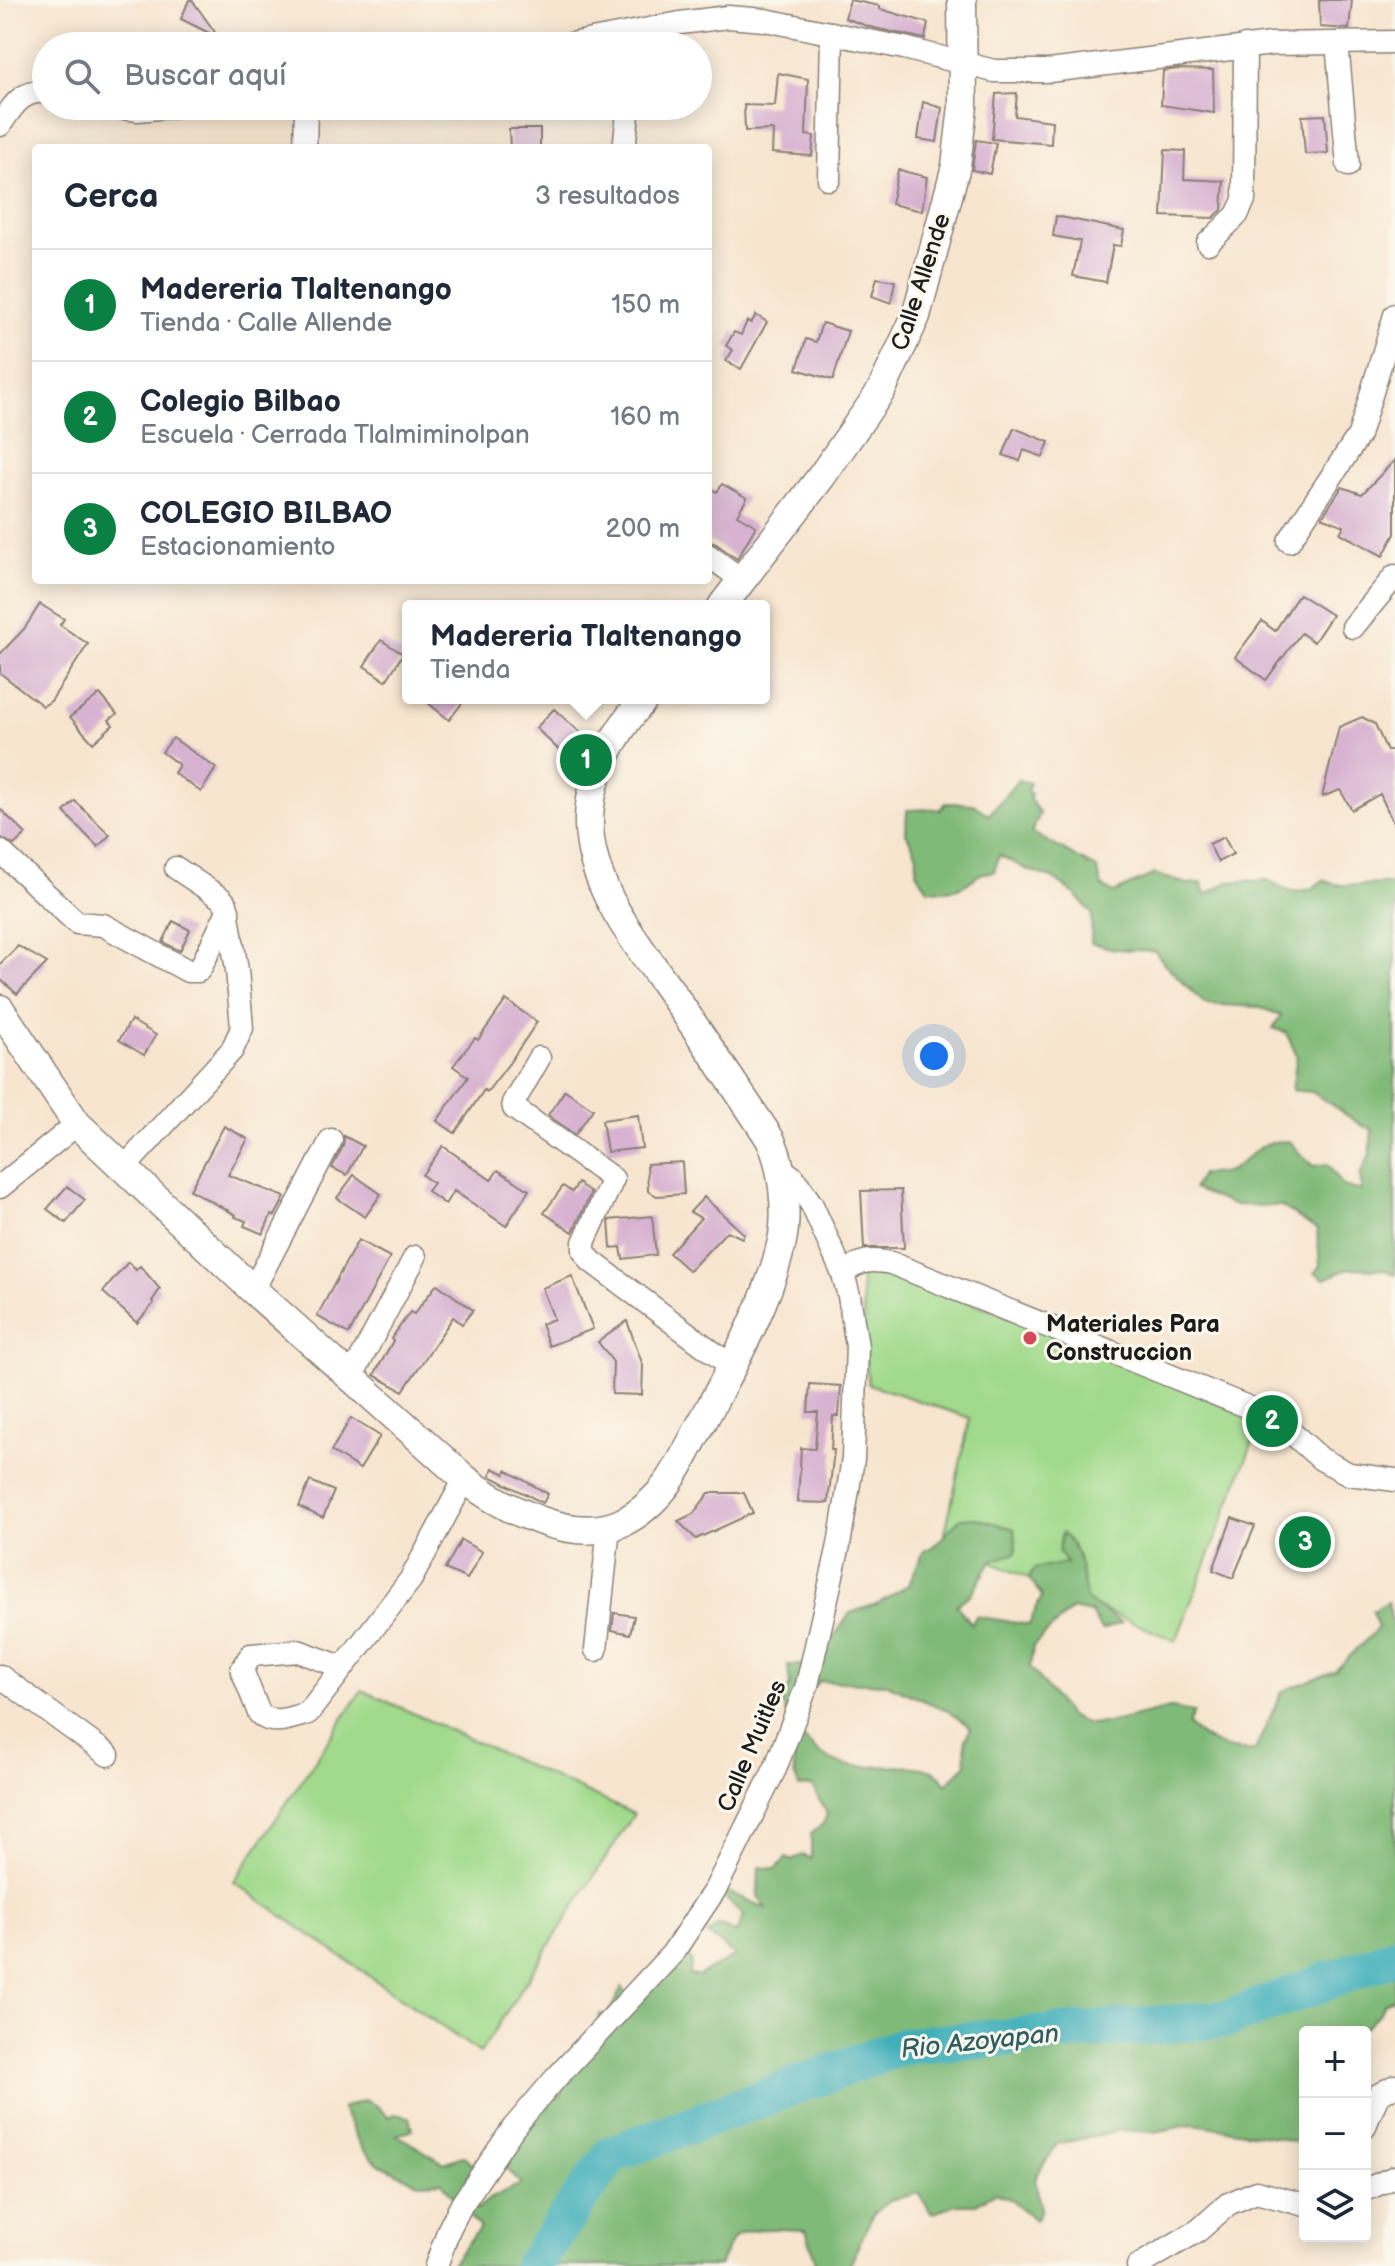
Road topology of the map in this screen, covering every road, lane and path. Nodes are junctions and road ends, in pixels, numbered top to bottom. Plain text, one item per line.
1 (962, 0) edge
2 (655, 32) edge
3 (832, 33) junction
4 (1395, 42) edge
5 (1337, 43) junction
6 (1245, 46) junction
7 (964, 63) junction
8 (32, 91) edge
9 (306, 120) edge
10 (627, 120) edge
11 (0, 125) edge
12 (305, 144) edge
13 (624, 144) edge
14 (1348, 165) dead end
15 (829, 179) dead end
16 (1208, 243) dead end
17 (1395, 315) edge
18 (1289, 541) dead end
19 (712, 558) edge
20 (1395, 576) edge
21 (742, 580) junction
22 (727, 600) edge
23 (1353, 627) dead end
24 (640, 704) edge
25 (0, 851) edge
26 (176, 868) dead end
27 (228, 911) junction
28 (0, 1009) edge
29 (539, 1058) dead end
30 (77, 1124) junction
31 (331, 1140) dead end
32 (124, 1168) junction
33 (780, 1168) junction
34 (0, 1187) edge
35 (415, 1257) dead end
36 (843, 1274) junction
37 (253, 1290) junction
38 (731, 1366) junction
39 (352, 1376) junction
40 (465, 1479) junction
41 (1395, 1480) edge
42 (609, 1527) junction
43 (596, 1650) dead end
44 (342, 1667) dead end
45 (0, 1676) edge
46 (108, 1755) dead end
47 (1395, 2086) edge
48 (1371, 2112) edge
49 (1395, 2177) edge
50 (1371, 2187) edge
51 (1299, 2203) edge
52 (436, 2266) edge
53 (1138, 2266) edge

1 - 7 street, Calle Allende
2 - 3 street
3 - 7 street
3 - 15 street
4 - 5 street
5 - 6 street
5 - 14 street
6 - 7 street
6 - 16 street
7 - 21 street, Calle Allende
8 - 11 street
9 - 12 street
10 - 13 street
17 - 18 street
19 - 21 street
20 - 23 street
21 - 22 street, Calle Allende
24 - 33 street
25 - 27 street
26 - 27 street
27 - 32 street
28 - 30 street
29 - 38 street
30 - 32 street
30 - 34 street
31 - 37 street
32 - 37 street
33 - 36 street, Calle Muitles
33 - 38 street
35 - 39 street
36 - 41 street
36 - 52 street, Calle Muitles
37 - 39 street
38 - 42 street
39 - 40 street
40 - 42 street
40 - 44 street
42 - 43 street
45 - 46 street
47 - 48 street
49 - 50 street
51 - 53 street

